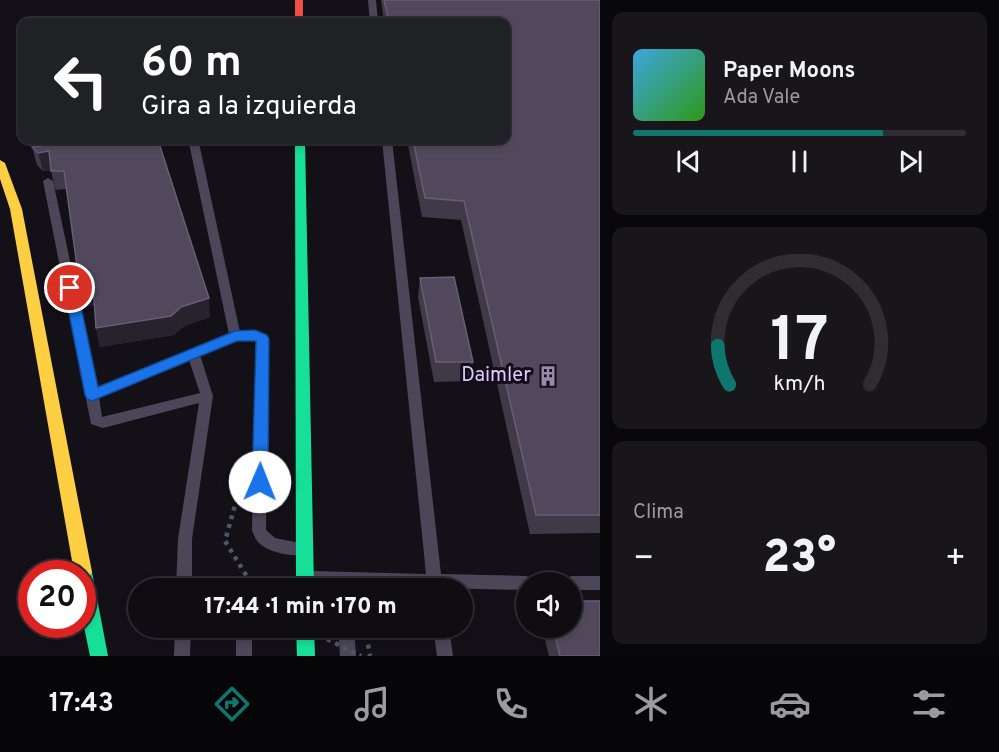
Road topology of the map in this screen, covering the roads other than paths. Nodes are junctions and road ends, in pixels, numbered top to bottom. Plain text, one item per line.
1 (299, 0) edge
2 (372, 0) edge
3 (299, 18) edge
4 (374, 18) edge
5 (194, 144) edge
6 (300, 144) edge
7 (387, 144) edge
8 (0, 163) edge
9 (48, 181) edge
10 (235, 336) junction
11 (193, 354) junction
12 (92, 395) junction
13 (207, 396) junction
14 (304, 550) junction
15 (184, 578) edge
16 (304, 578) edge
17 (434, 578) edge
18 (516, 583) edge
19 (582, 583) edge
20 (600, 583) edge
21 (473, 584) edge
22 (183, 638) edge
23 (244, 638) edge
24 (305, 638) edge
25 (347, 638) edge
26 (443, 638) edge
27 (99, 656) edge
28 (182, 656) edge
29 (244, 656) edge
30 (306, 656) edge
31 (348, 656) edge
32 (445, 656) edge

1 - 3 main road
2 - 4 lane
5 - 10 lane
6 - 14 main road
7 - 17 lane
8 - 27 main road
9 - 12 lane
10 - 11 lane
10 - 14 lane
11 - 12 lane
11 - 13 lane
12 - 13 lane
13 - 15 lane
14 - 16 main road
18 - 21 lane
19 - 20 lane
22 - 28 lane
23 - 29 lane
24 - 30 main road
25 - 31 lane
26 - 32 lane

